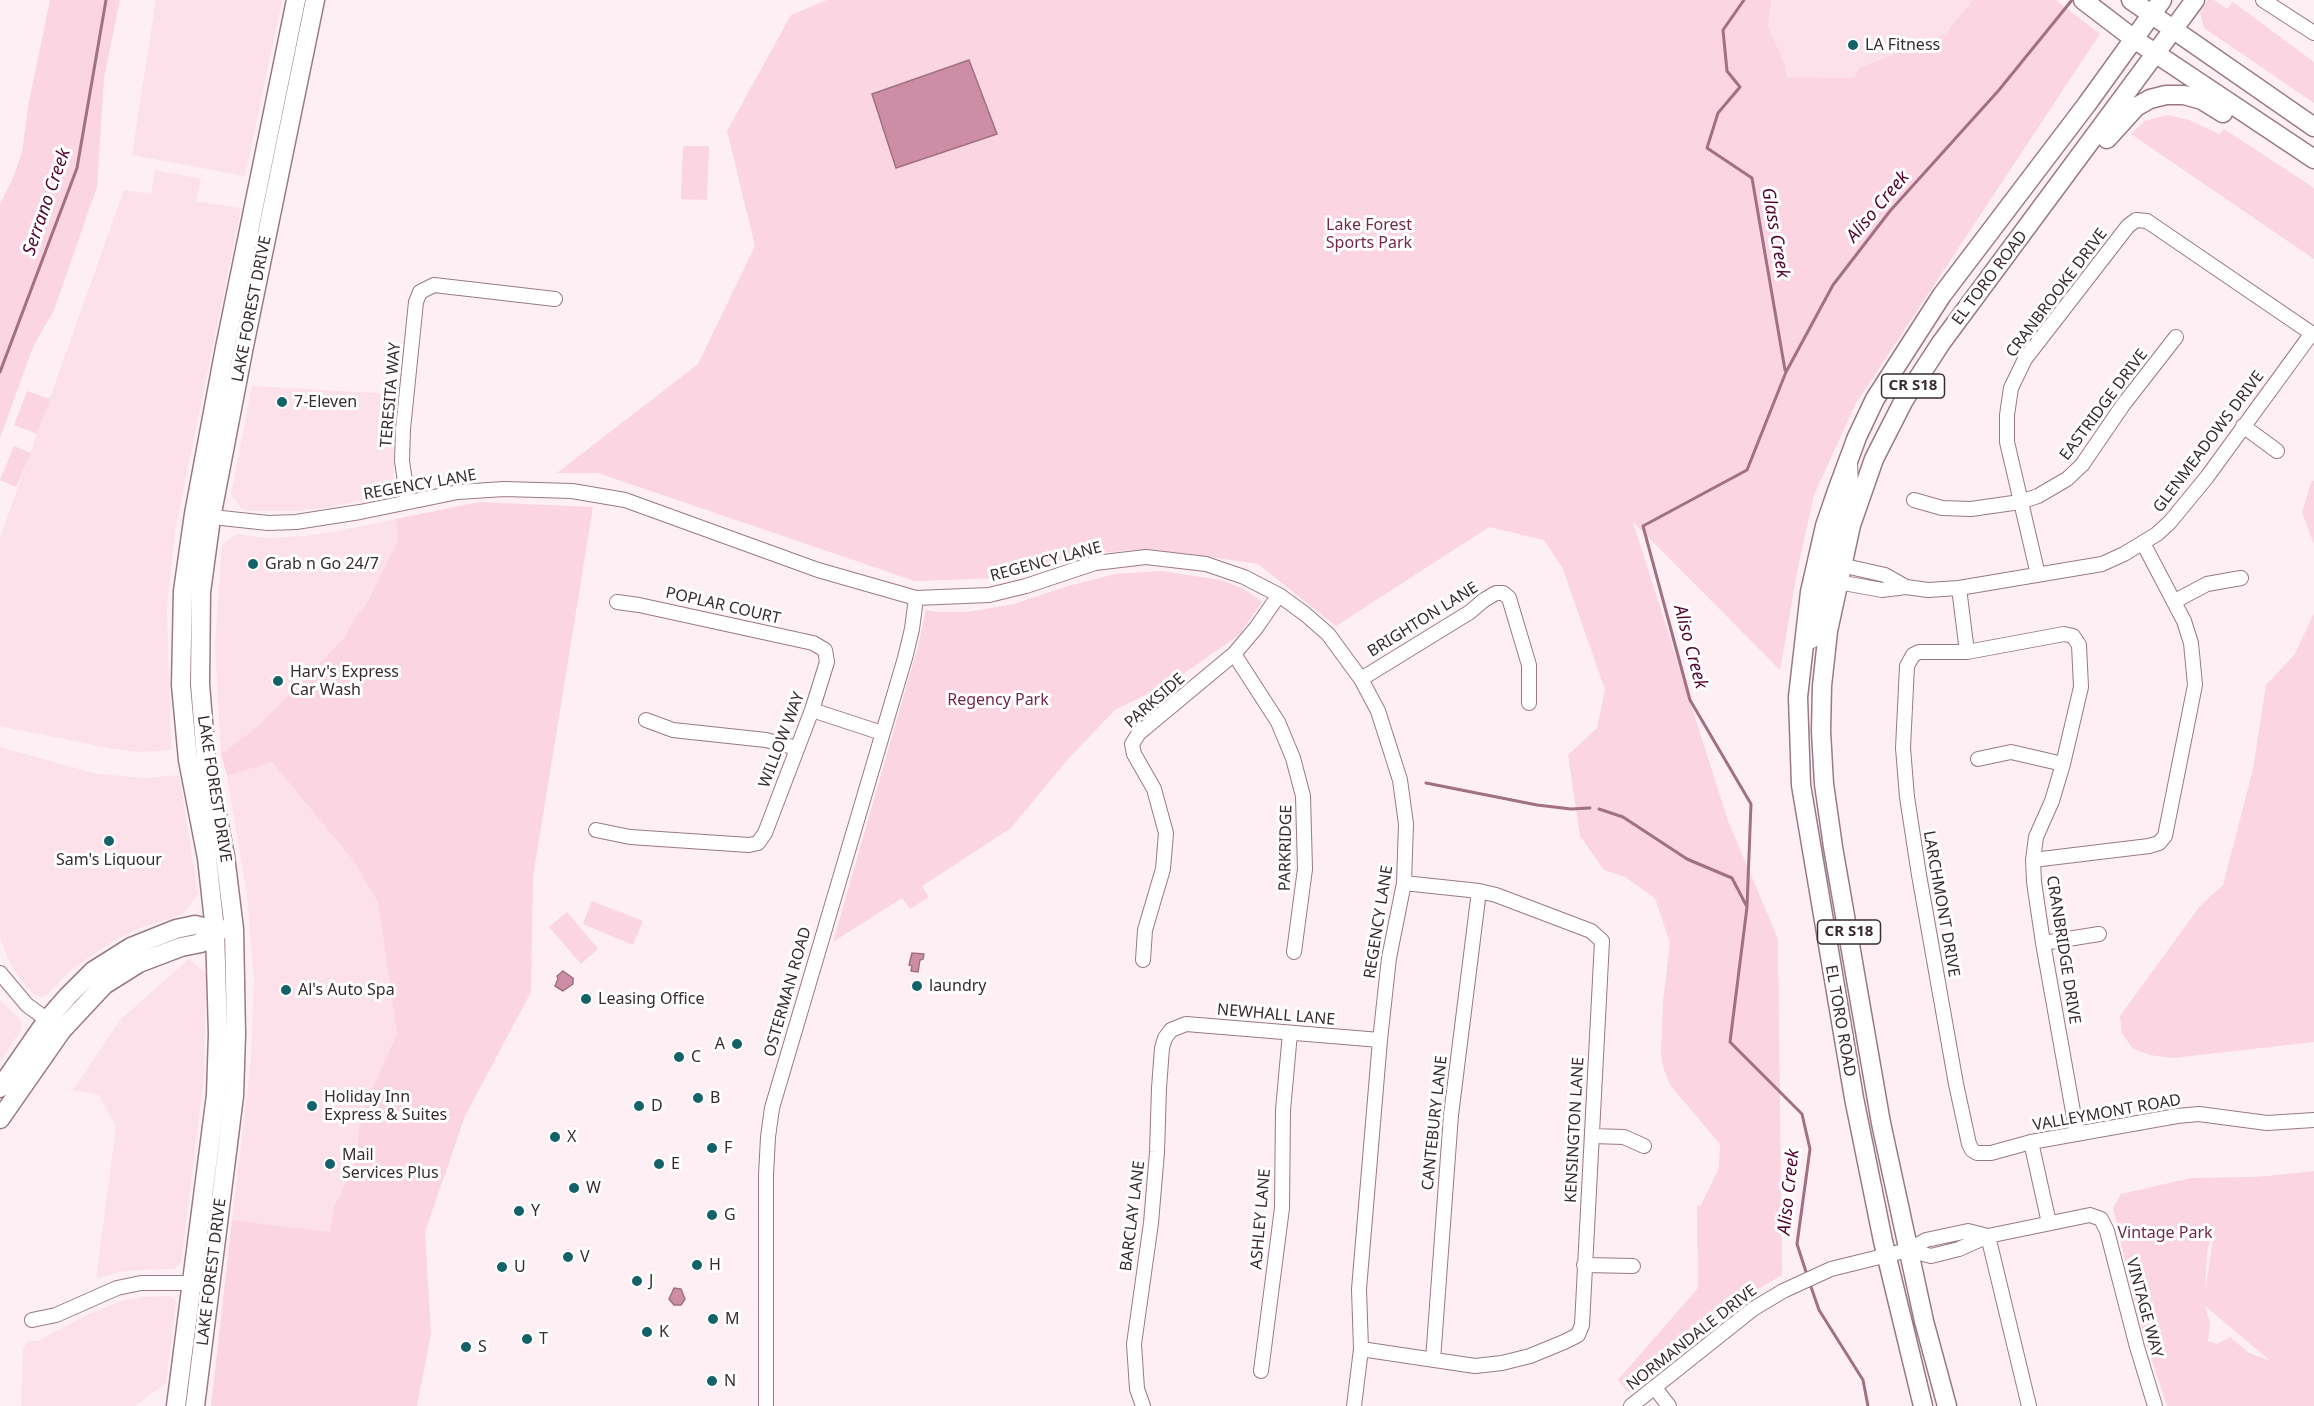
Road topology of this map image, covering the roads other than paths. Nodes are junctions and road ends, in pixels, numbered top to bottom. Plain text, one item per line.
1 (296, 0) edge
2 (315, 0) edge
3 (2083, 0) edge
4 (2132, 0) edge
5 (2194, 0) edge
6 (2264, 0) edge
7 (2157, 7) edge
8 (2173, 29) junction
9 (2314, 33) edge
10 (2134, 39) junction
11 (2156, 53) junction
12 (2260, 124) junction
13 (2314, 127) edge
14 (2314, 159) edge
15 (2044, 205) junction
16 (555, 299) dead end
17 (2313, 334) edge
18 (2176, 337) dead end
19 (2243, 426) junction
20 (2277, 451) dead end
21 (1849, 457) junction
22 (1914, 500) dead end
23 (408, 502) junction
24 (2020, 502) junction
25 (202, 516) junction
26 (2143, 543) junction
27 (1837, 574) junction
28 (2037, 574) junction
29 (2241, 578) dead end
30 (1959, 588) junction
31 (1279, 595) junction
32 (916, 598) junction
33 (2175, 601) junction
34 (617, 602) dead end
35 (821, 647) joint
36 (1967, 652) junction
37 (1234, 654) junction
38 (1802, 663) junction
39 (1361, 679) junction
40 (1529, 703) dead end
41 (812, 710) junction
42 (646, 720) dead end
43 (882, 733) junction
44 (797, 748) junction
45 (1978, 759) dead end
46 (2063, 764) junction
47 (596, 830) dead end
48 (2033, 860) junction
49 (1404, 883) junction
50 (1479, 891) junction
51 (224, 930) junction
52 (2099, 934) dead end
53 (2043, 943) junction
54 (1294, 952) dead end
55 (1143, 960) dead end
56 (0, 973) edge
57 (55, 1025) junction
58 (1171, 1030) joint
59 (1290, 1034) junction
60 (1380, 1040) junction
61 (0, 1088) edge
62 (0, 1119) edge
63 (2314, 1120) edge
64 (2077, 1134) junction
65 (1592, 1136) junction
66 (2031, 1142) junction
67 (1644, 1146) dead end
68 (1977, 1153) joint
69 (2101, 1219) joint
70 (2049, 1223) junction
71 (1988, 1236) junction
72 (1908, 1250) junction
73 (1886, 1255) junction
74 (1584, 1265) junction
75 (1633, 1266) dead end
76 (202, 1283) junction
77 (32, 1320) dead end
78 (1361, 1349) junction
79 (1433, 1360) junction
80 (1261, 1371) dead end
81 (1655, 1388) junction
82 (176, 1406) edge
83 (195, 1406) edge
84 (766, 1406) edge
85 (1143, 1406) edge
86 (1354, 1406) edge
87 (1631, 1406) edge
88 (1669, 1406) edge
89 (1923, 1406) edge
90 (1947, 1406) edge
91 (2029, 1406) edge
92 (2156, 1406) edge

1 - 25 main road, LAKE FOREST DRIVE
2 - 25 main road, LAKE FOREST DRIVE
3 - 10 main road
4 - 7 main road
5 - 8 main road, EL TORO ROAD / CR S18
6 - 9 street
7 - 8 main road
7 - 10 main road, EL TORO ROAD / CR S18
8 - 11 main road, EL TORO ROAD / CR S18
8 - 13 main road
10 - 11 main road
10 - 21 main road, EL TORO ROAD / CR S18
11 - 12 main road
11 - 15 main road, EL TORO ROAD / CR S18
12 - 14 main road
12 - 15 main road
15 - 27 main road, EL TORO ROAD / CR S18
16 - 23 street, TERESITA WAY
17 - 19 street, GLENMEADOWS DRIVE
17 - 24 street, CRANBROOKE DRIVE
18 - 24 street, EASTRIDGE DRIVE
19 - 20 street
19 - 26 street, GLENMEADOWS DRIVE
21 - 27 street, EL TORO ROAD / CR S18
21 - 38 main road, EL TORO ROAD
22 - 24 street, EASTRIDGE DRIVE
23 - 25 street, REGENCY LANE
23 - 32 street, REGENCY LANE
24 - 28 street, CRANBROOKE DRIVE
25 - 51 main road, LAKE FOREST DRIVE
26 - 28 street, GLENMEADOWS DRIVE
26 - 33 street
27 - 30 street, GLENMEADOWS DRIVE
27 - 38 street
27 - 72 main road, EL TORO ROAD / CR S18
28 - 30 street, GLENMEADOWS DRIVE
29 - 33 street
30 - 36 street
31 - 32 street, REGENCY LANE
31 - 37 street, PARKSIDE
31 - 39 street, REGENCY LANE
32 - 43 street, OSTERMAN ROAD
33 - 48 street
34 - 35 street, POPLAR COURT
35 - 41 street, WILLOW WAY
36 - 46 street, CRANBRIDGE DRIVE
36 - 68 street, LARCHMONT DRIVE
37 - 54 street, PARKRIDGE
37 - 55 street, PARKSIDE
38 - 73 main road, EL TORO ROAD
39 - 40 street, BRIGHTON LANE
39 - 49 street, REGENCY LANE
41 - 43 street
41 - 44 street, WILLOW WAY
42 - 44 street
43 - 84 street, OSTERMAN ROAD
44 - 47 street, WILLOW WAY
45 - 46 street
46 - 48 street, CRANBRIDGE DRIVE
48 - 53 street, CRANBRIDGE DRIVE
49 - 50 street
49 - 60 street, REGENCY LANE
50 - 65 street, KENSINGTON LANE
50 - 79 street, CANTEBURY LANE
51 - 57 main road
51 - 76 main road, LAKE FOREST DRIVE
52 - 53 street
53 - 64 street, CRANBRIDGE DRIVE
56 - 57 street
57 - 61 main road
57 - 62 main road
58 - 59 street, NEWHALL LANE
58 - 85 street, BARCLAY LANE
59 - 60 street, NEWHALL LANE
59 - 80 street, ASHLEY LANE
60 - 78 street, REGENCY LANE
63 - 64 street, VALLEYMONT ROAD
64 - 66 street, VALLEYMONT ROAD
65 - 67 street
65 - 74 street, KENSINGTON LANE
66 - 68 street, VALLEYMONT ROAD
66 - 70 street
69 - 70 street, NORMANDALE DRIVE
69 - 92 street, VINTAGE WAY
70 - 71 street, NORMANDALE DRIVE
71 - 72 street, NORMANDALE DRIVE
71 - 91 street
72 - 73 street, NORMANDALE DRIVE
72 - 90 main road, EL TORO ROAD / CR S18
73 - 81 street, NORMANDALE DRIVE
73 - 89 main road, EL TORO ROAD
74 - 75 street
74 - 79 street, KENSINGTON LANE
76 - 77 street
76 - 82 main road, LAKE FOREST DRIVE
76 - 83 main road, LAKE FOREST DRIVE
78 - 79 street
78 - 86 street, REGENCY LANE
81 - 87 street, NORMANDALE DRIVE
81 - 88 street

